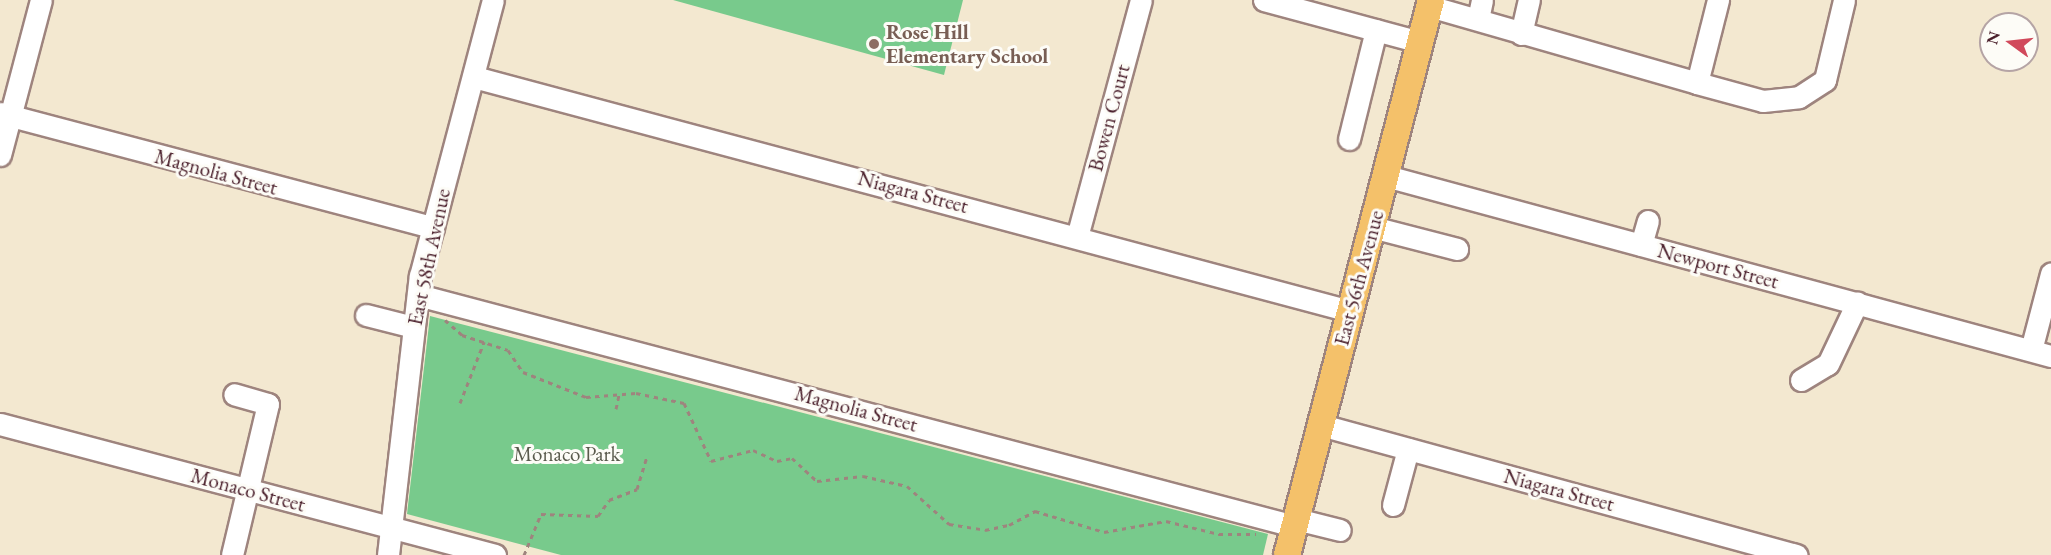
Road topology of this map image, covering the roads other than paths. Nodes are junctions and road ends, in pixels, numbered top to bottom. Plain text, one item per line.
1 (41, 0) edge
2 (493, 0) edge
3 (1141, 0) edge
4 (1264, 0) edge
5 (1529, 0) edge
6 (1718, 0) edge
7 (1844, 0) edge
8 (1430, 3) edge
9 (1480, 9) edge
10 (1376, 30) junction
11 (1521, 34) junction
12 (1420, 42) junction
13 (474, 77) junction
14 (1697, 83) junction
15 (5, 115) edge
16 (1349, 139) dead end
17 (0, 155) edge
18 (1386, 176) junction
19 (1648, 221) dead end
20 (1372, 227) junction
21 (433, 228) junction
22 (1077, 237) junction
23 (1641, 245) junction
24 (1457, 249) dead end
25 (2051, 274) edge
26 (418, 295) junction
27 (1857, 303) junction
28 (1350, 311) junction
29 (366, 315) dead end
30 (413, 327) junction
31 (2041, 353) edge
32 (1801, 380) dead end
33 (234, 394) dead end
34 (0, 424) edge
35 (1321, 425) junction
36 (1408, 449) junction
37 (248, 490) junction
38 (1393, 505) dead end
39 (1295, 523) junction
40 (395, 528) junction
41 (1340, 530) dead end
42 (232, 555) edge
43 (388, 555) edge
44 (495, 555) edge
45 (1287, 555) edge
46 (1797, 555) edge

1 - 15 street
2 - 13 street, East 58th Avenue
3 - 22 street, Bowen Court
4 - 10 street
5 - 11 street
6 - 14 street
7 - 14 street
8 - 9 street
8 - 12 main road, East 56th Avenue
9 - 11 street
10 - 12 street
10 - 16 street
11 - 14 street
12 - 18 main road, East 56th Avenue
13 - 21 street, East 58th Avenue
13 - 22 street, Niagara Street
15 - 17 street
15 - 21 street, Magnolia Street
18 - 20 main road, East 56th Avenue
18 - 23 street, Newport Street
19 - 23 street
20 - 24 street
20 - 28 main road, East 56th Avenue
21 - 26 street, East 58th Avenue
22 - 28 street, Niagara Street
23 - 27 street, Newport Street
25 - 31 street
26 - 30 street, East 58th Avenue
26 - 39 street, Magnolia Street
27 - 31 street, Newport Street
27 - 32 street
28 - 35 main road, East 56th Avenue
29 - 30 street
30 - 40 street, East 58th Avenue
33 - 37 street
34 - 37 street, Monaco Street
35 - 36 street, Niagara Street
35 - 39 main road, East 56th Avenue
36 - 38 street
36 - 46 street, Niagara Street
37 - 40 street, Monaco Street
37 - 42 street
39 - 41 street, Magnolia Street
39 - 45 main road, East 56th Avenue
40 - 43 street, East 58th Avenue
40 - 44 street, Monaco Street

